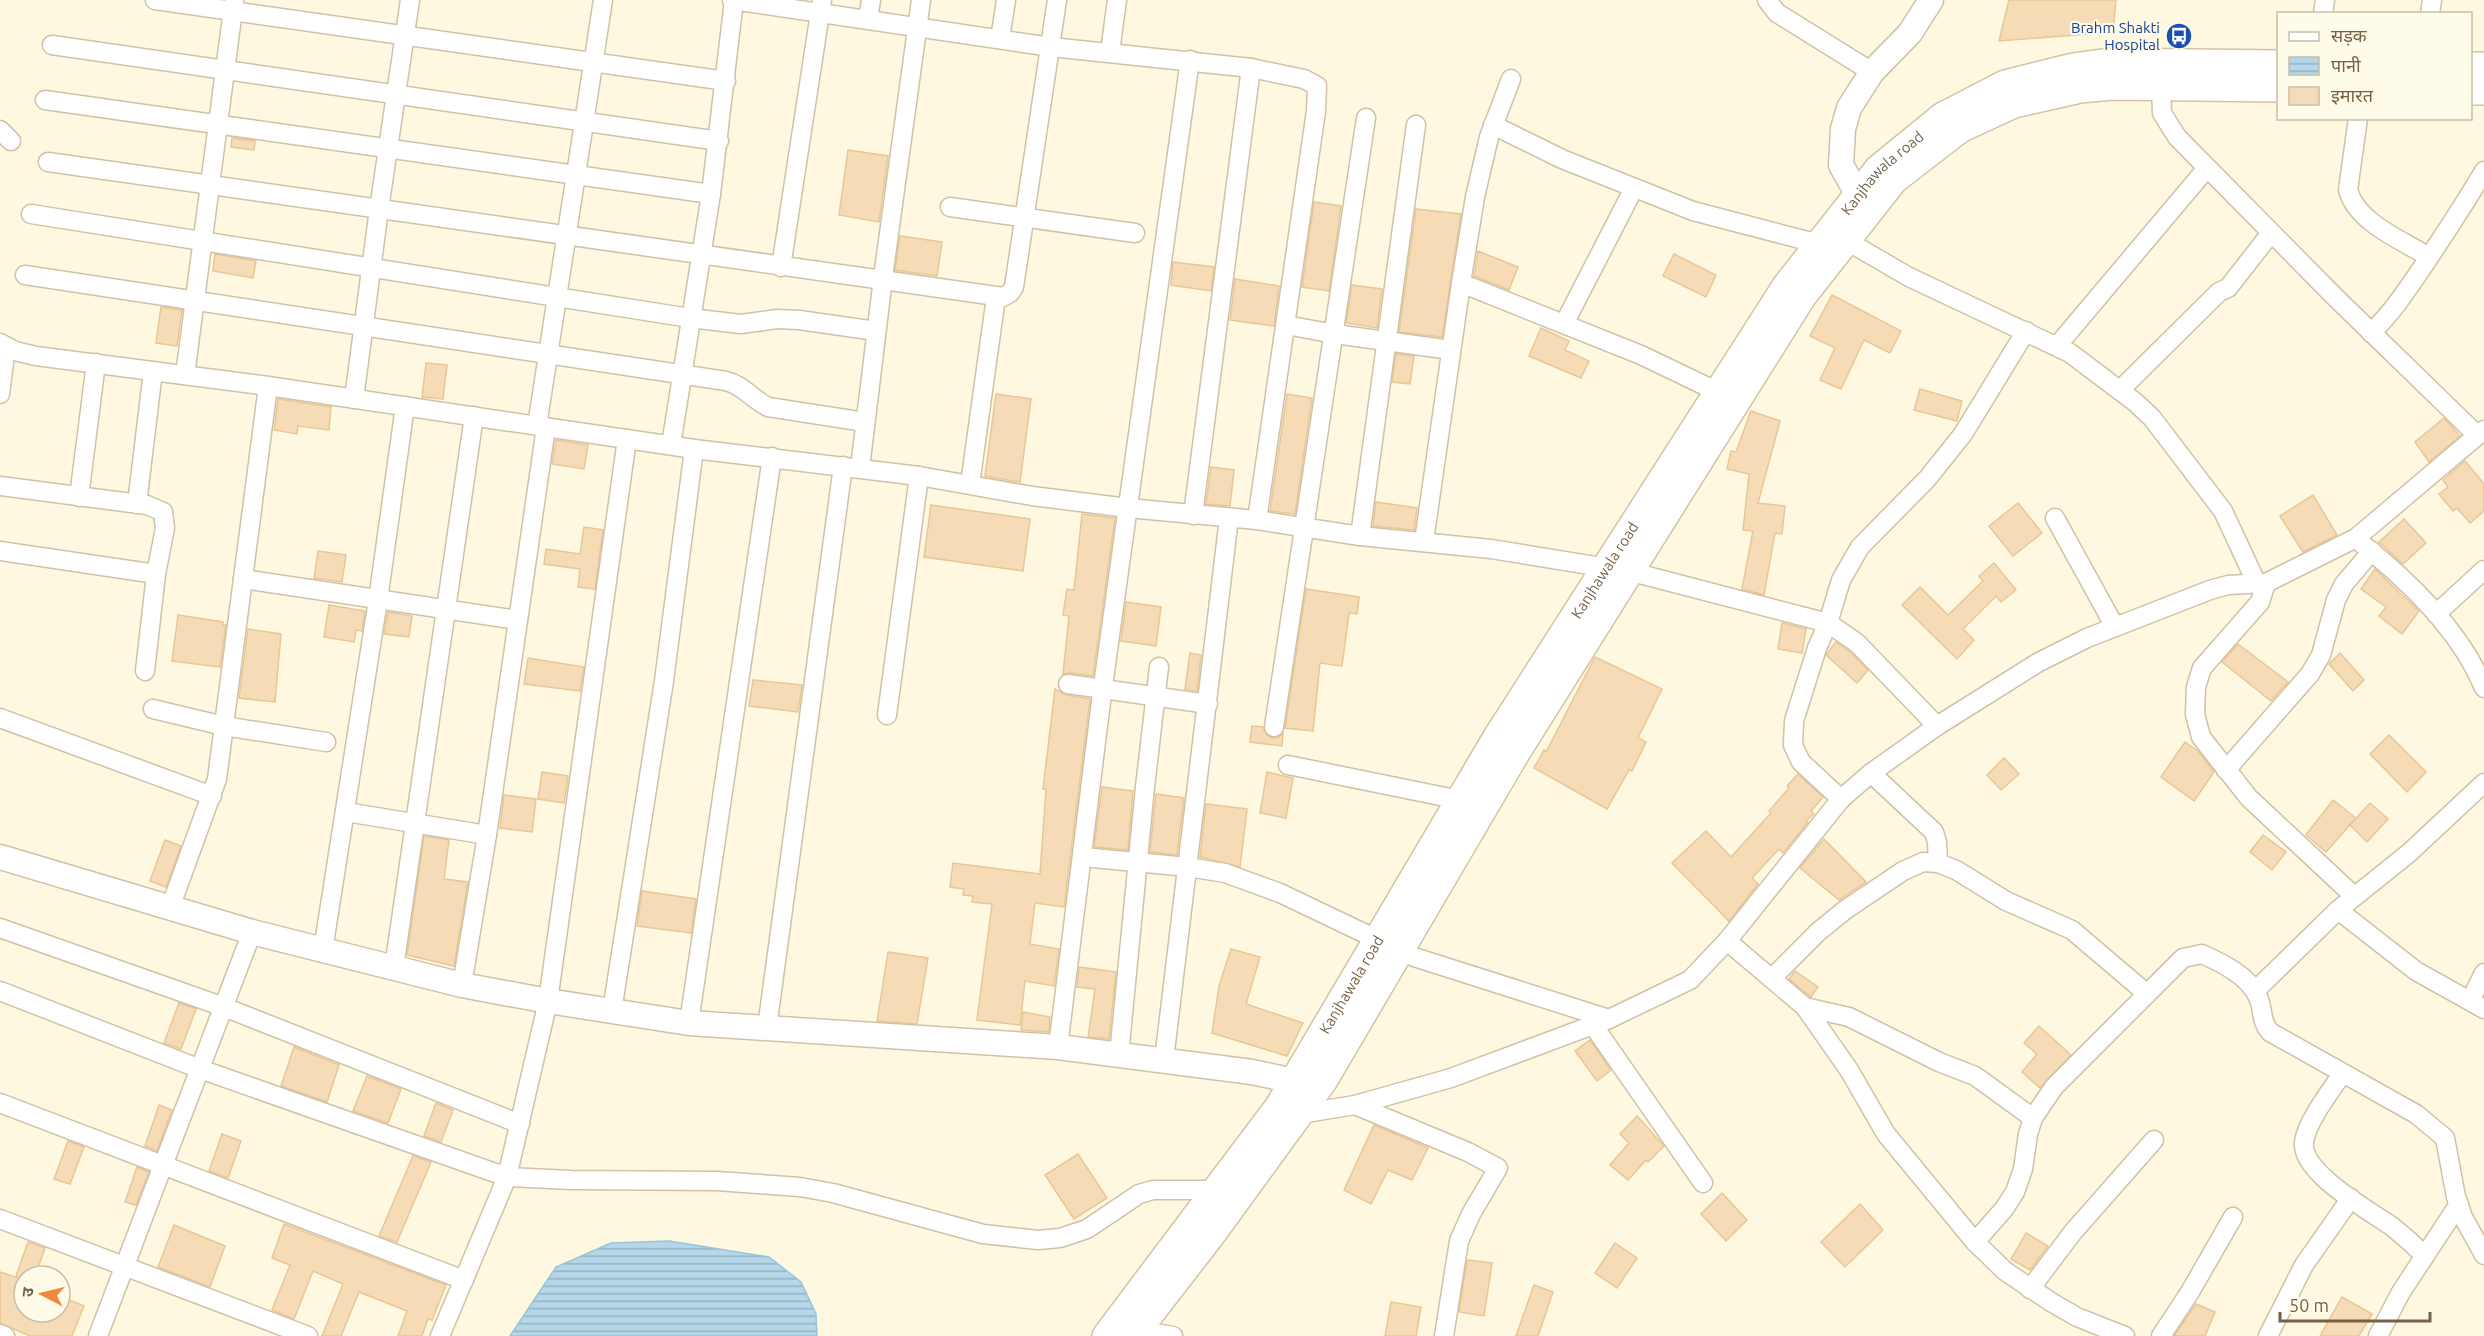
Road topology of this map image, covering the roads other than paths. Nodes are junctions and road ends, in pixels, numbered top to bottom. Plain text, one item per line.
1 (155, 0) edge
2 (410, 0) edge
3 (603, 0) edge
4 (871, 0) edge
5 (921, 0) edge
6 (1005, 0) edge
7 (1057, 0) edge
8 (1117, 0) edge
9 (1767, 0) edge
10 (1930, 0) edge
11 (739, 1) edge
12 (234, 6) edge
13 (821, 7) edge
14 (868, 20) junction
15 (918, 27) junction
16 (405, 37) junction
17 (1000, 39) junction
18 (52, 45) dead end
19 (1051, 47) junction
20 (1110, 52) junction
21 (1190, 60) junction
22 (593, 63) junction
23 (2277, 64) edge
24 (1251, 68) junction
25 (225, 69) junction
26 (1872, 72) junction
27 (1511, 80) dead end
28 (726, 81) junction
29 (2161, 87) junction
30 (2277, 88) edge
31 (397, 93) junction
32 (45, 100) dead end
33 (1366, 118) dead end
34 (2358, 120) edge
35 (584, 121) junction
36 (218, 124) junction
37 (1416, 125) dead end
38 (1493, 125) junction
39 (719, 141) junction
40 (389, 148) junction
41 (48, 162) dead end
42 (2207, 168) junction
43 (2484, 171) edge
44 (576, 175) junction
45 (210, 185) junction
46 (1634, 188) junction
47 (711, 194) junction
48 (1864, 202) junction
49 (950, 207) dead end
50 (379, 209) junction
51 (31, 214) dead end
52 (1025, 217) junction
53 (1135, 233) dead end
54 (2271, 233) junction
55 (566, 237) junction
56 (202, 241) junction
57 (1847, 241) junction
58 (1819, 244) junction
59 (700, 255) junction
60 (2429, 257) junction
61 (780, 267) junction
62 (371, 268) junction
63 (25, 275) dead end
64 (883, 279) junction
65 (1461, 283) junction
66 (557, 297) junction
67 (996, 297) junction
68 (195, 301) junction
69 (690, 318) junction
70 (1564, 324) junction
71 (1286, 325) junction
72 (364, 327) junction
73 (876, 331) junction
74 (2026, 331) junction
75 (2372, 333) junction
76 (1335, 334) junction
77 (1387, 341) junction
78 (3, 345) edge
79 (2056, 346) junction
80 (1451, 350) junction
81 (548, 355) junction
82 (96, 363) junction
83 (153, 370) junction
84 (185, 375) junction
85 (681, 375) junction
86 (268, 386) junction
87 (2120, 390) junction
88 (1718, 392) junction
89 (0, 394) edge
90 (354, 399) junction
91 (405, 406) junction
92 (474, 416) junction
93 (865, 422) junction
94 (542, 426) junction
95 (2480, 433) edge
96 (627, 439) junction
97 (670, 445) junction
98 (694, 449) junction
99 (772, 458) junction
100 (852, 467) junction
101 (919, 476) junction
102 (970, 484) junction
103 (0, 486) edge
104 (79, 497) junction
105 (136, 504) junction
106 (1128, 508) junction
107 (1193, 514) junction
108 (1229, 518) junction
109 (2055, 518) dead end
110 (1257, 520) junction
111 (1304, 527) junction
112 (1360, 536) junction
113 (2356, 538) junction
114 (1424, 542) junction
115 (0, 551) edge
116 (2372, 551) junction
117 (1619, 569) junction
118 (2484, 570) edge
119 (156, 574) junction
120 (243, 579) junction
121 (2261, 583) junction
122 (378, 600) junction
123 (445, 609) junction
124 (2436, 614) junction
125 (518, 620) junction
126 (1828, 623) junction
127 (2115, 627) junction
128 (1159, 667) dead end
129 (145, 671) dead end
130 (1068, 684) dead end
131 (2484, 688) edge
132 (1102, 689) junction
133 (1156, 697) junction
134 (1208, 704) junction
135 (153, 709) dead end
136 (886, 715) dead end
137 (0, 718) edge
138 (224, 726) junction
139 (1937, 726) junction
140 (1274, 727) dead end
141 (326, 742) dead end
142 (1288, 765) dead end
143 (2226, 770) junction
144 (1871, 773) junction
145 (2484, 783) edge
146 (212, 796) junction
147 (1841, 799) junction
148 (1460, 800) junction
149 (346, 812) junction
150 (414, 824) junction
151 (486, 835) junction
152 (0, 857) edge
153 (1083, 857) junction
154 (1137, 862) junction
155 (1938, 863) junction
156 (1188, 867) junction
157 (2354, 896) junction
158 (170, 908) junction
159 (2338, 910) junction
160 (0, 928) edge
161 (252, 932) junction
162 (1727, 941) junction
163 (1390, 945) junction
164 (323, 950) junction
165 (394, 968) junction
166 (2484, 973) edge
167 (1772, 978) junction
168 (462, 985) junction
169 (0, 991) edge
170 (2255, 991) junction
171 (2146, 993) junction
172 (548, 1001) junction
173 (2477, 1005) edge
174 (224, 1006) junction
175 (1805, 1008) junction
176 (612, 1011) junction
177 (1601, 1022) junction
178 (689, 1023) junction
179 (767, 1028) junction
180 (1059, 1047) junction
181 (1119, 1054) junction
182 (1164, 1060) junction
183 (200, 1069) junction
184 (2342, 1074) junction
185 (1294, 1081) junction
186 (0, 1103) edge
187 (1355, 1105) junction
188 (1300, 1114) junction
189 (2033, 1118) junction
190 (520, 1124) junction
191 (2154, 1140) dead end
192 (163, 1165) junction
193 (507, 1177) junction
194 (1703, 1183) dead end
195 (1215, 1190) junction
196 (2351, 1198) junction
197 (2459, 1204) junction
198 (2233, 1217) dead end
199 (0, 1220) edge
200 (1975, 1242) junction
201 (2484, 1255) edge
202 (2425, 1256) junction
203 (124, 1266) junction
204 (464, 1280) junction
205 (2030, 1288) junction
206 (1123, 1332) edge
207 (0, 1334) edge
208 (5, 1336) edge
209 (98, 1336) edge
210 (308, 1336) edge
211 (440, 1336) edge
212 (1173, 1336) edge
213 (1444, 1336) edge
214 (2124, 1336) edge
215 (2161, 1336) edge
216 (2268, 1336) edge
217 (2378, 1336) edge

1 - 12 street
2 - 16 street
3 - 22 street
4 - 14 street
5 - 15 street
6 - 17 street
7 - 19 street
8 - 20 street
9 - 26 street
10 - 26 street
11 - 13 street
11 - 28 street
12 - 16 street
12 - 25 street
13 - 14 street
13 - 61 street
14 - 15 street
15 - 17 street
15 - 64 street
16 - 22 street
16 - 31 street
17 - 19 street
18 - 25 street
19 - 20 street
19 - 52 street
20 - 21 street
21 - 24 street
21 - 106 street
22 - 28 street
22 - 35 street
23 - 48 main road, Kanjhawala road
24 - 71 street
24 - 107 street
25 - 31 street
25 - 36 street
26 - 48 street
27 - 38 street
28 - 39 street
29 - 30 main road, Kanjhawala road
29 - 42 street
29 - 48 main road, Kanjhawala road
31 - 35 street
31 - 40 street
32 - 36 street
33 - 76 street
34 - 60 street
35 - 39 street
35 - 44 street
36 - 40 street
36 - 45 street
37 - 77 street
38 - 46 street
38 - 65 street
39 - 47 street
40 - 44 street
40 - 50 street
41 - 45 street
42 - 54 street
42 - 79 street
43 - 60 street
44 - 47 street
44 - 55 street
45 - 50 street
45 - 56 street
46 - 58 street
46 - 70 street
47 - 59 street
48 - 57 main road, Kanjhawala road
48 - 58 main road, Kanjhawala road
49 - 52 street
50 - 55 street
50 - 62 street
51 - 56 street
52 - 53 street
52 - 67 street
54 - 75 street
54 - 87 street
55 - 59 street
55 - 66 street
56 - 62 street
56 - 68 street
57 - 74 street
57 - 117 main road, Kanjhawala road
58 - 88 main road, Kanjhawala road
59 - 61 street
59 - 69 street
60 - 75 street
61 - 64 street
62 - 66 street
62 - 72 street
63 - 68 street
64 - 67 street
64 - 73 street
65 - 70 street
65 - 80 street
66 - 69 street
66 - 81 street
67 - 102 street
68 - 72 street
68 - 84 street
69 - 73 street
69 - 85 street
70 - 88 street
71 - 76 street
71 - 110 street
72 - 81 street
72 - 90 street
73 - 93 street
74 - 79 street
74 - 126 street
75 - 95 street
76 - 77 street
76 - 111 street
77 - 80 street
77 - 112 street
78 - 82 street
78 - 89 street
79 - 87 street
80 - 114 street
81 - 85 street
81 - 94 street
82 - 83 street
82 - 104 street
83 - 84 street
83 - 105 street
84 - 86 street
85 - 93 street
85 - 97 street
86 - 90 street
86 - 120 street
87 - 121 street
88 - 117 main road, Kanjhawala road
90 - 91 street
91 - 92 street
91 - 122 street
92 - 94 street
92 - 123 street
93 - 100 street
94 - 96 street
94 - 125 street
95 - 113 street
96 - 97 street
96 - 172 street
97 - 98 street
98 - 99 street
98 - 176 street
99 - 100 street
99 - 178 street
100 - 101 street
100 - 179 street
101 - 102 street
101 - 136 street
102 - 106 street
103 - 104 street
104 - 105 street
105 - 119 street
106 - 107 street
106 - 132 street
107 - 108 street
108 - 110 street
108 - 134 street
109 - 127 street
110 - 111 street
111 - 112 street
111 - 140 street
112 - 114 street
113 - 116 street
113 - 121 street
114 - 117 street
115 - 119 street
116 - 124 street
116 - 143 street
117 - 126 street
117 - 148 main road, Kanjhawala road
117 - 163 main road, Kanjhawala road
118 - 124 street
119 - 129 street
120 - 122 street
120 - 138 street
121 - 127 street
121 - 143 street
122 - 123 street
122 - 149 street
123 - 125 street
123 - 150 street
124 - 131 street
125 - 151 street
126 - 139 street
126 - 147 street
127 - 139 street
128 - 133 street
130 - 132 street
132 - 133 street
132 - 153 street
133 - 134 street
133 - 154 street
134 - 156 street
135 - 138 street
137 - 146 street
138 - 141 street
138 - 146 street
139 - 144 street
142 - 148 street
143 - 157 street
144 - 147 street
144 - 155 street
145 - 157 street
146 - 158 street
147 - 162 street
148 - 163 main road, Kanjhawala road
149 - 150 street
149 - 164 street
150 - 151 street
150 - 165 street
151 - 168 street
152 - 158 street
153 - 154 street
153 - 180 street
154 - 156 street
154 - 181 street
155 - 167 street
155 - 171 street
156 - 163 street
156 - 182 street
157 - 159 street
158 - 161 street
159 - 170 street
159 - 173 street
160 - 174 street
161 - 164 street
161 - 174 street
162 - 167 street
162 - 177 street
163 - 177 street
163 - 185 main road, Kanjhawala road
163 - 188 main road, Kanjhawala road
164 - 165 street
165 - 168 street
166 - 173 street
167 - 175 street
168 - 172 street
169 - 183 street
170 - 171 street
170 - 184 street
171 - 189 street
172 - 176 street
172 - 190 street
174 - 183 street
174 - 190 street
175 - 189 street
175 - 200 street
176 - 178 street
177 - 187 street
177 - 194 street
178 - 179 street
179 - 180 street
180 - 181 street
181 - 182 street
182 - 185 street
183 - 192 street
183 - 193 street
184 - 196 street
184 - 197 street
185 - 195 main road, Kanjhawala road
186 - 192 street
187 - 188 street
187 - 213 street
188 - 206 main road, Kanjhawala road
189 - 200 street
190 - 193 street
191 - 205 street
192 - 203 street
192 - 204 street
193 - 195 street
193 - 204 street
195 - 206 main road, Kanjhawala road
196 - 202 street
196 - 216 street
197 - 201 street
197 - 202 street
198 - 215 street
199 - 203 street
200 - 205 street
202 - 217 street
203 - 209 street
203 - 210 street
204 - 211 street
205 - 214 street
206 - 212 street
207 - 208 street

